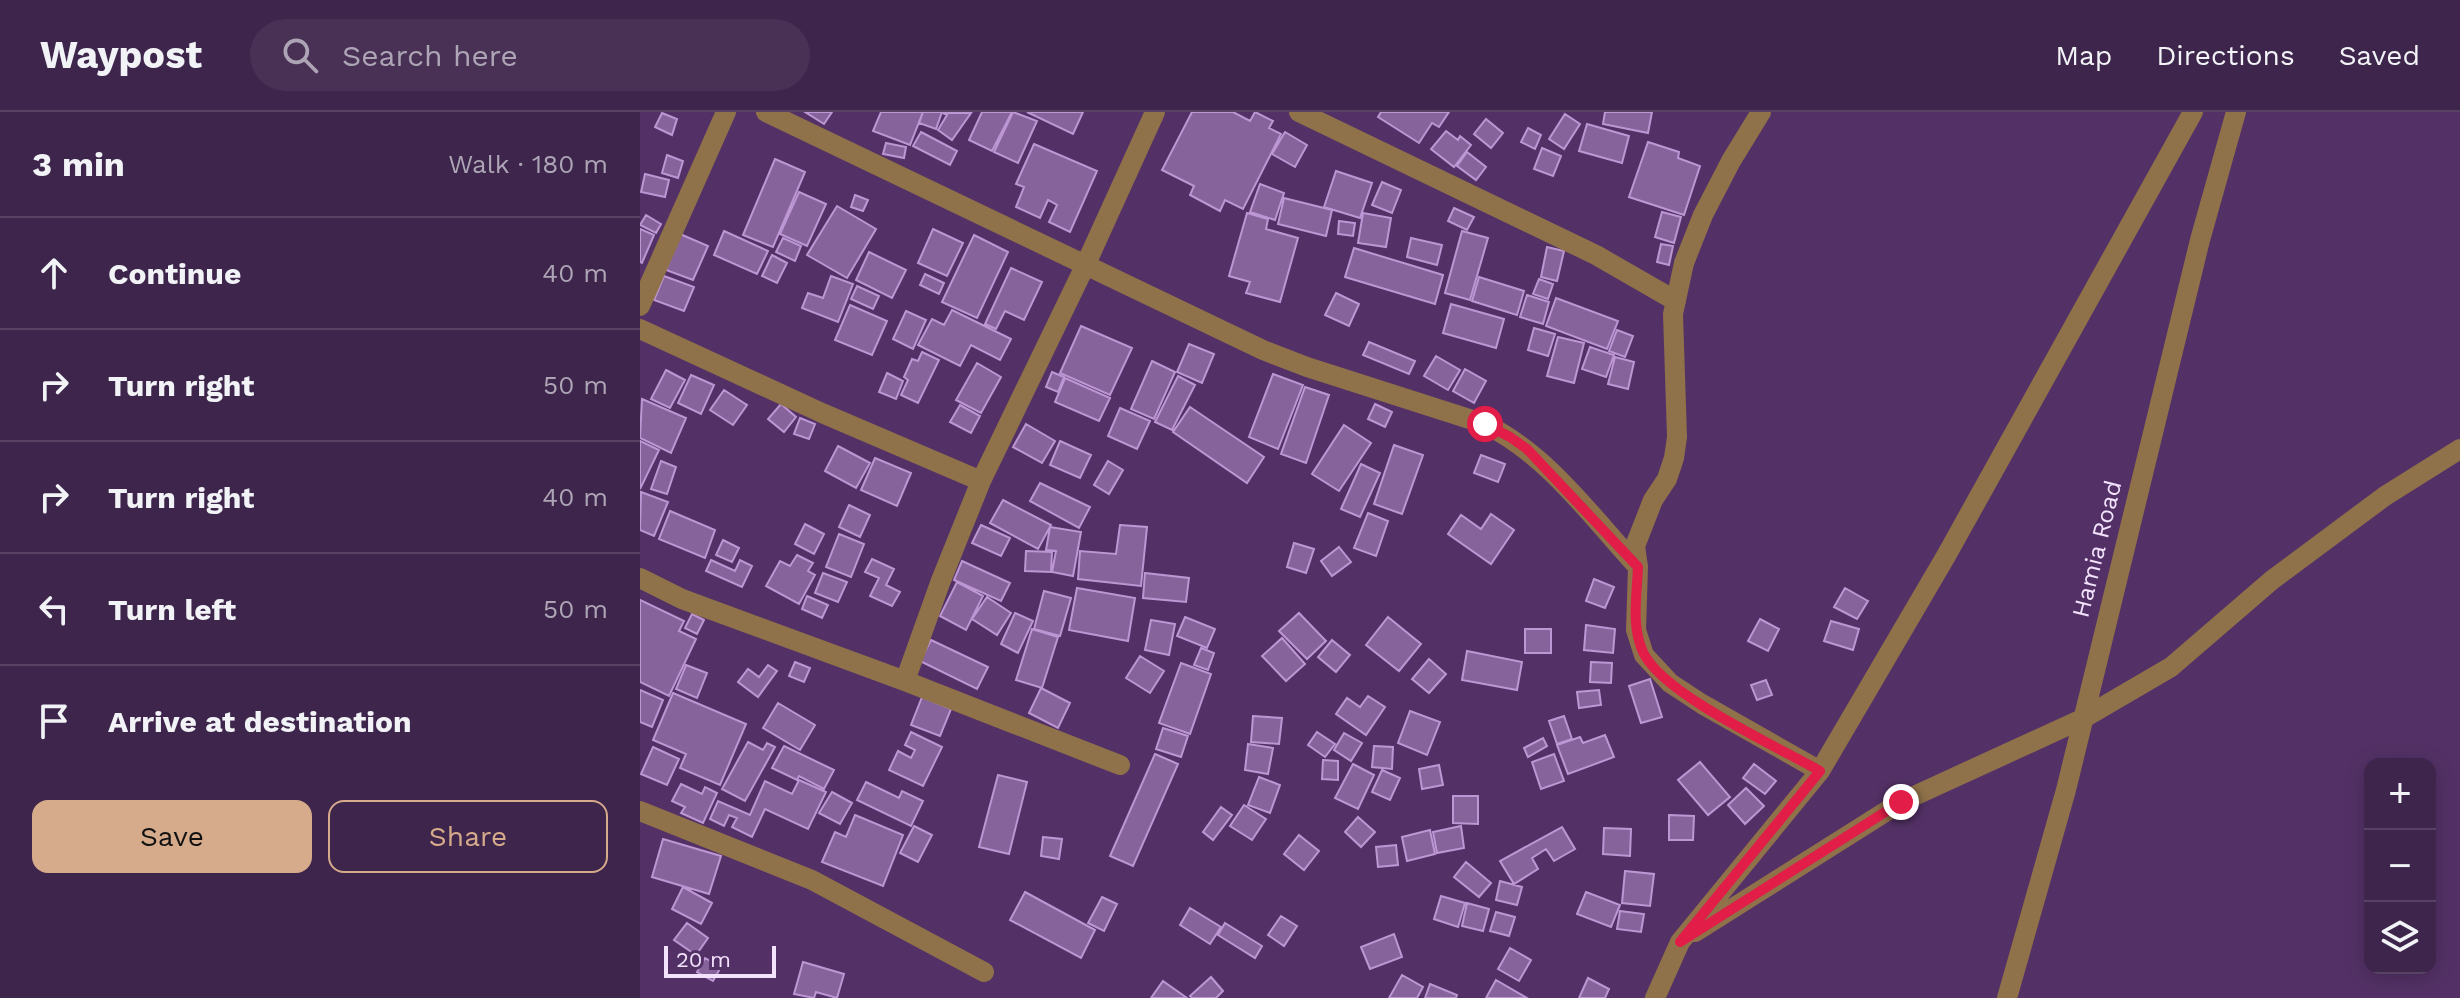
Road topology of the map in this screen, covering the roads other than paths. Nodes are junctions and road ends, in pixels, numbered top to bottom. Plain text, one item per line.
1 (726, 112) edge
2 (766, 112) edge
3 (1155, 112) edge
4 (1299, 112) edge
5 (1761, 112) edge
6 (2193, 112) edge
7 (2236, 112) edge
8 (1085, 266) junction
9 (1676, 301) junction
10 (640, 306) edge
11 (640, 329) edge
12 (2460, 449) edge
13 (981, 481) junction
14 (1638, 567) junction
15 (640, 578) edge
16 (905, 681) junction
17 (2082, 719) junction
18 (1120, 765) dead end
19 (1820, 771) junction
20 (640, 811) edge
21 (1680, 942) junction
22 (984, 972) dead end
23 (1655, 998) edge
24 (2007, 998) edge

1 - 10 street
2 - 8 street
3 - 8 street
4 - 9 street
5 - 9 street
6 - 19 street
7 - 17 street, Hamia Road
8 - 13 street
8 - 14 street
9 - 14 street
11 - 13 street
12 - 17 street
13 - 16 street
14 - 19 street
15 - 16 street
16 - 18 street
17 - 21 street
17 - 24 street, Hamia Road
19 - 21 street
20 - 22 street
21 - 23 street

